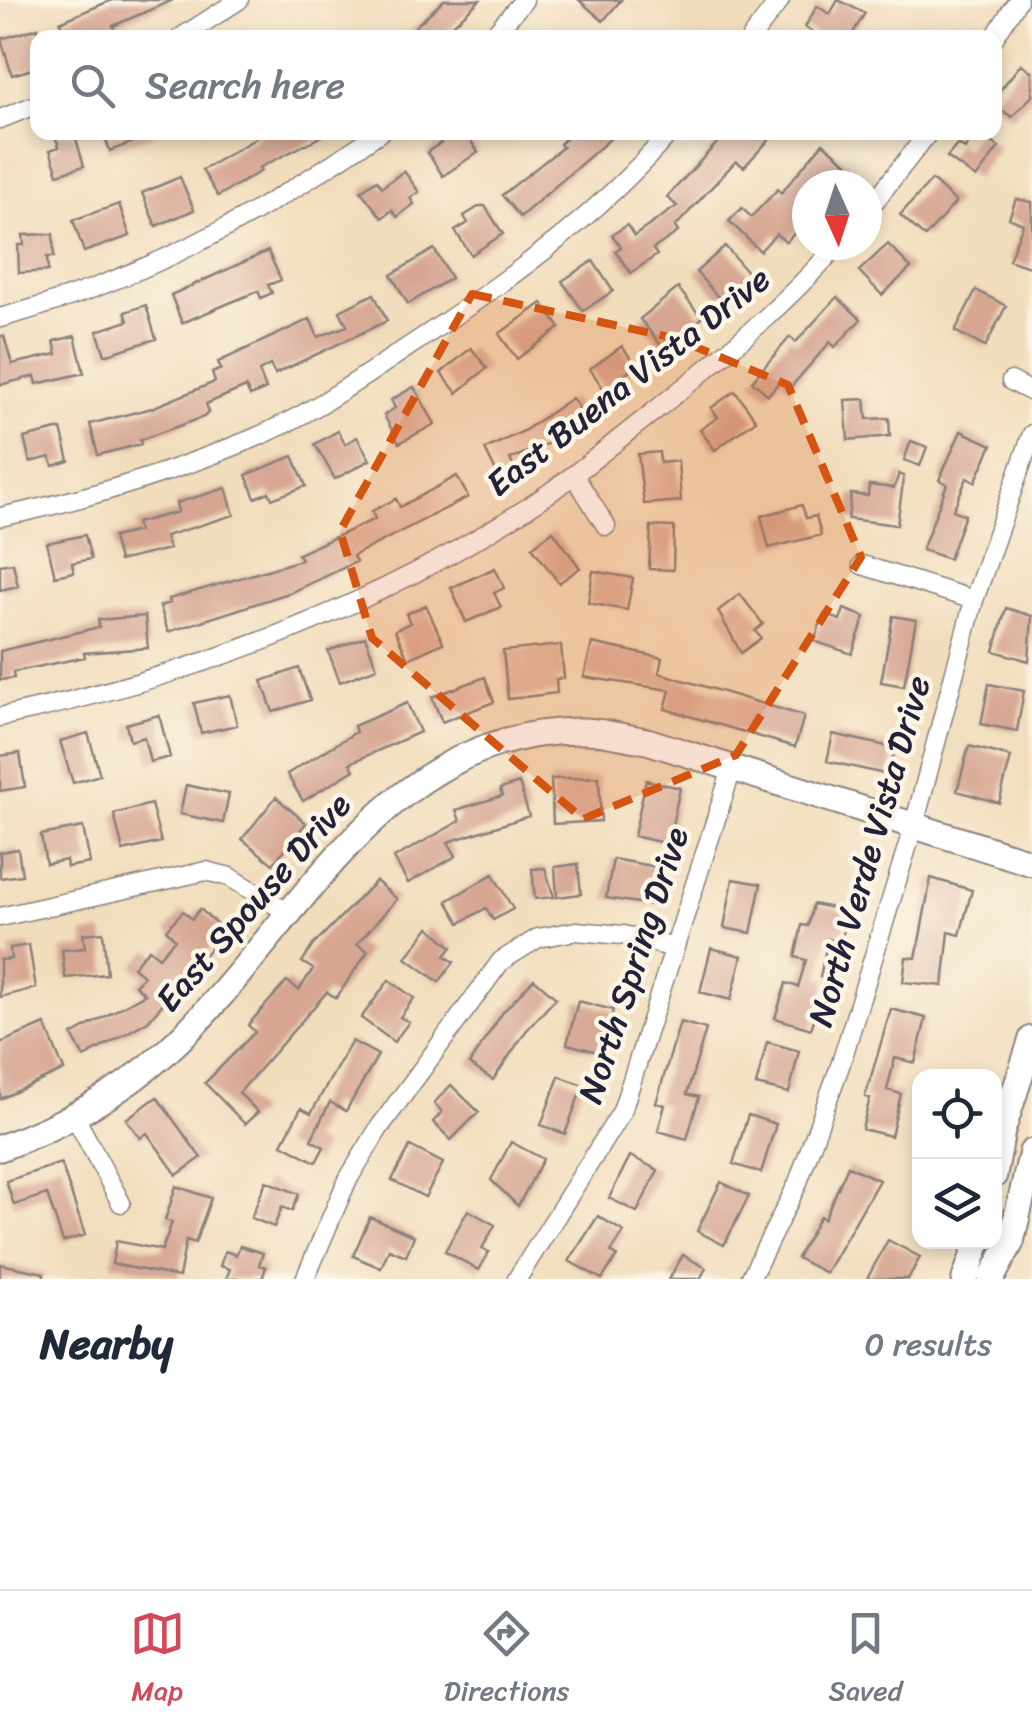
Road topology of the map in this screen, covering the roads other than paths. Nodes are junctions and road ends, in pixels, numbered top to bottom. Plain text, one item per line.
1 (239, 0) edge
2 (524, 0) edge
3 (780, 0) edge
4 (1018, 0) edge
5 (192, 30) edge
6 (498, 30) edge
7 (756, 30) edge
8 (999, 30) edge
9 (30, 107) edge
10 (0, 119) edge
11 (368, 140) edge
12 (662, 140) edge
13 (922, 140) edge
14 (882, 192) edge
15 (824, 260) edge
16 (0, 318) edge
17 (1011, 381) dead end
18 (1032, 392) edge
19 (1032, 434) edge
20 (574, 474) junction
21 (0, 517) edge
22 (606, 526) dead end
23 (862, 565) dead end
24 (974, 600) junction
25 (0, 717) edge
26 (733, 766) junction
27 (914, 824) junction
28 (1032, 863) edge
29 (290, 914) junction
30 (0, 917) edge
31 (676, 948) junction
32 (1032, 1040) edge
33 (74, 1115) junction
34 (0, 1148) edge
35 (1032, 1152) edge
36 (997, 1159) edge
37 (121, 1202) dead end
38 (976, 1249) edge
39 (305, 1279) edge
40 (517, 1279) edge
41 (750, 1279) edge
42 (965, 1279) edge
43 (991, 1279) edge

1 - 5 street
2 - 6 street
3 - 7 street
4 - 8 street
9 - 10 street
11 - 16 street
12 - 21 street
13 - 14 street
15 - 20 street, East Buena Vista Drive
17 - 18 street
19 - 24 street, North Verde Vista Drive
20 - 22 street
20 - 25 street, East Buena Vista Drive
23 - 24 street
24 - 27 street, North Verde Vista Drive
26 - 27 main road, East Spouse Drive
26 - 29 main road, East Spouse Drive
26 - 31 street, North Spring Drive
27 - 28 main road, East Spouse Drive
27 - 41 street, North Verde Vista Drive
29 - 30 street
29 - 33 main road, East Spouse Drive
31 - 39 street
31 - 40 street, North Spring Drive
32 - 36 main road
33 - 34 main road, East Spouse Drive
33 - 37 street
35 - 43 main road
38 - 42 main road

